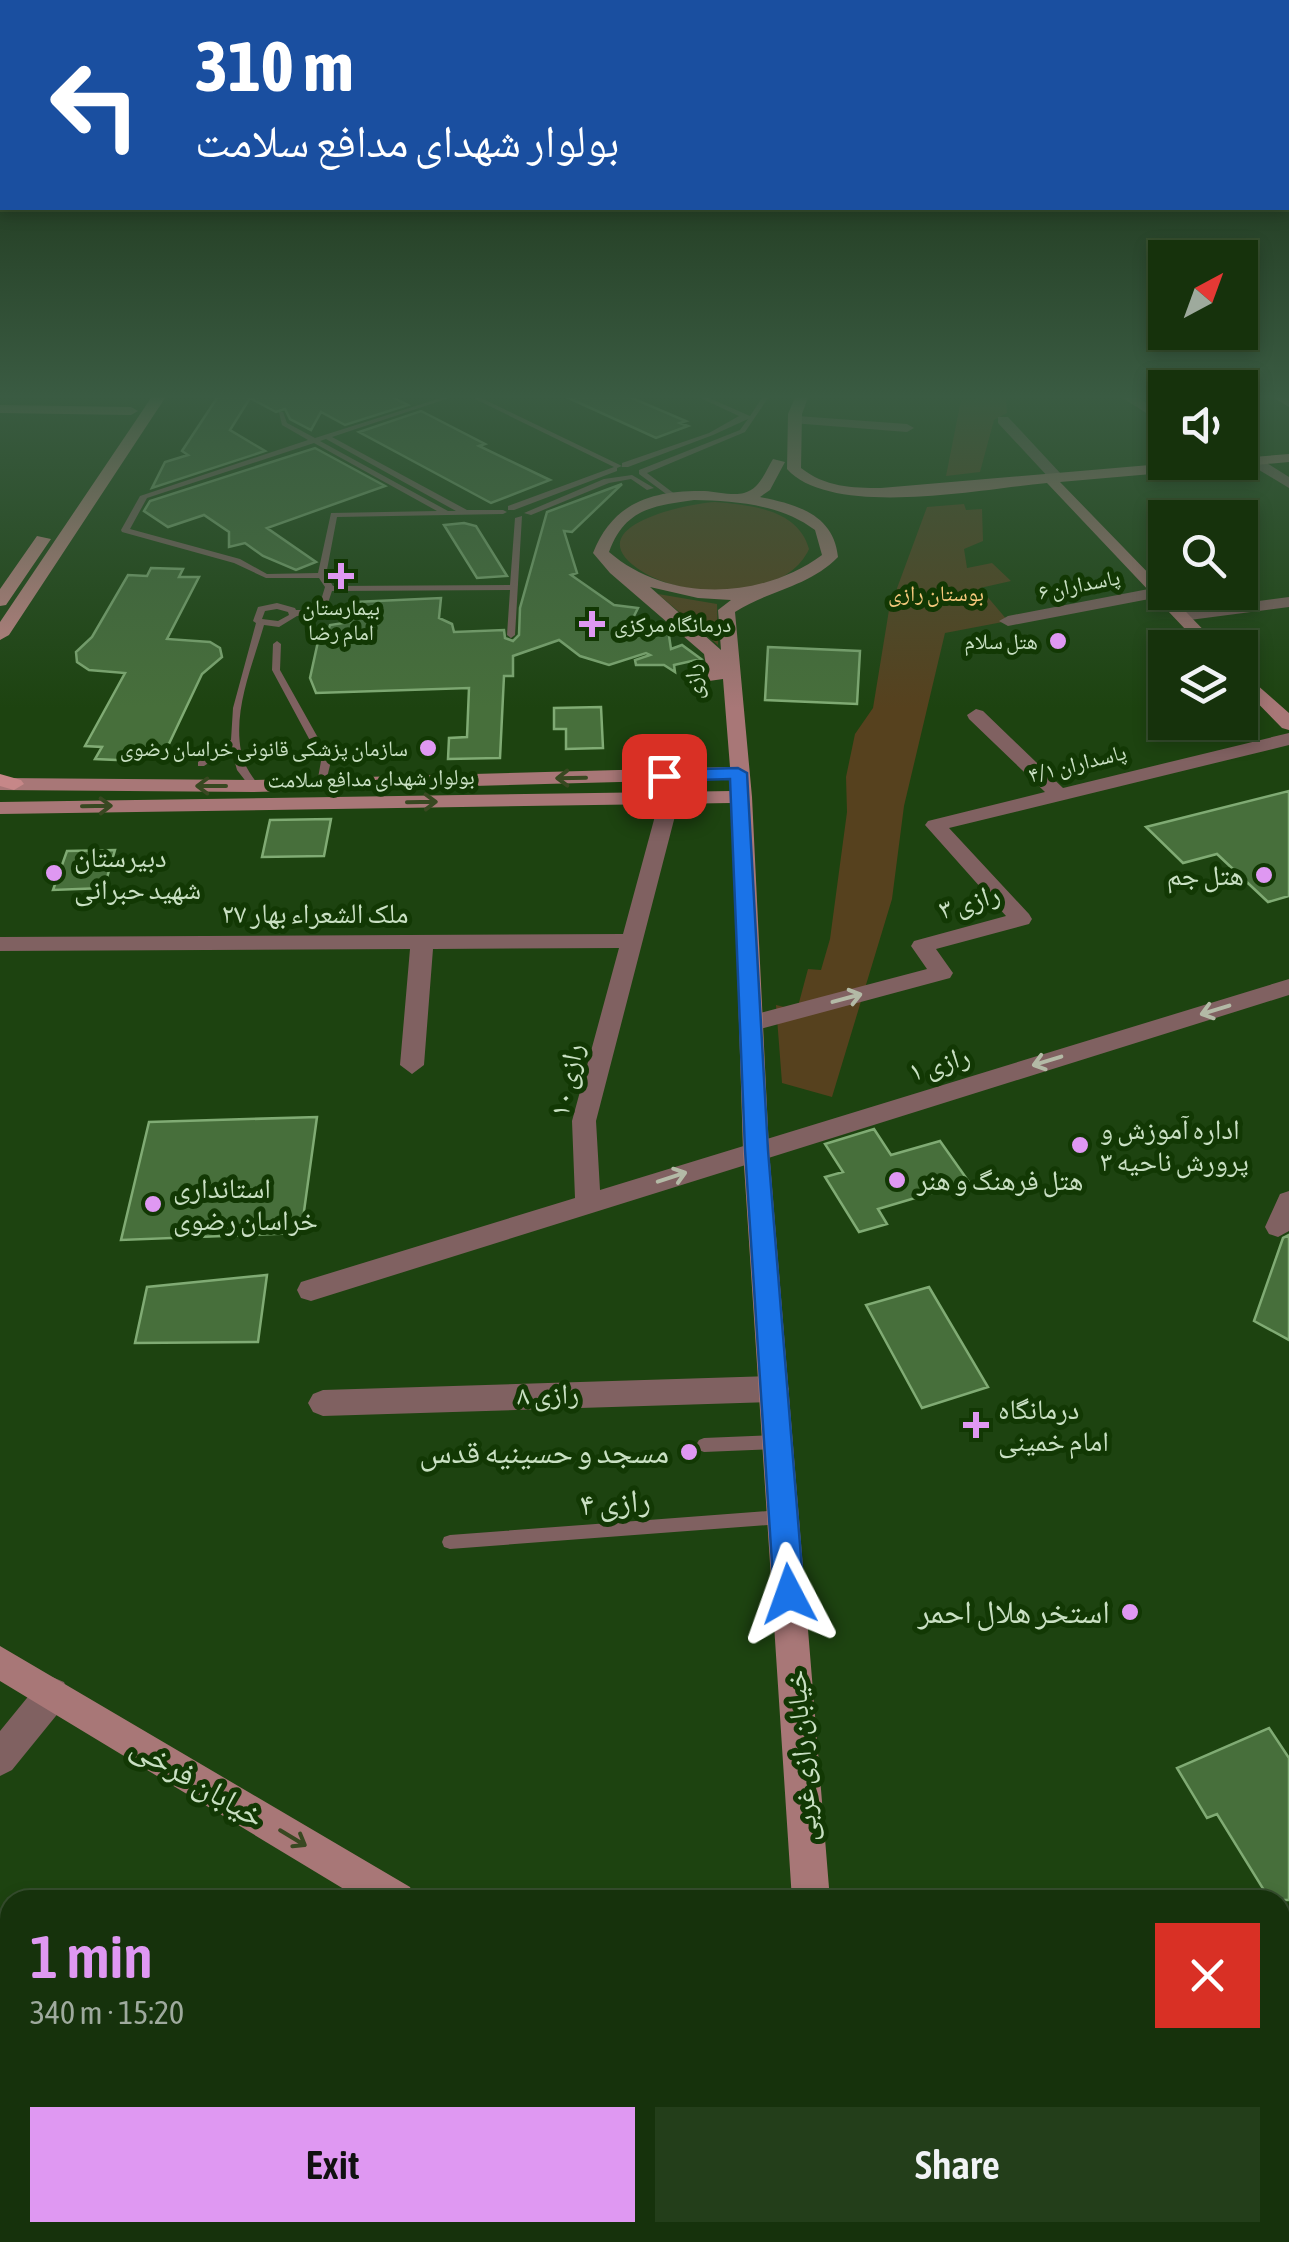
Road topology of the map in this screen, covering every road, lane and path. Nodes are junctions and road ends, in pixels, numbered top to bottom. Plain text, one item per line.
1 (68, 500) edge
2 (90, 500) edge
3 (142, 500) edge
4 (422, 500) edge
5 (441, 500) edge
6 (533, 500) edge
7 (563, 500) edge
8 (665, 500) edge
9 (748, 500) edge
10 (838, 500) edge
11 (886, 500) junction
12 (889, 500) edge
13 (1072, 500) edge
14 (507, 510) junction
15 (451, 516) junction
16 (470, 516) junction
17 (524, 516) junction
18 (819, 524) junction
19 (616, 570) junction
20 (320, 575) junction
21 (1148, 580) edge
22 (515, 586) junction
23 (329, 588) junction
24 (4, 589) edge
25 (753, 593) junction
26 (1148, 594) edge
27 (1289, 602) edge
28 (1176, 610) edge
29 (294, 613) junction
30 (1182, 616) junction
31 (1008, 621) dead end
32 (260, 623) junction
33 (279, 624) junction
34 (1196, 630) edge
35 (0, 635) edge
36 (511, 635) dead end
37 (1258, 692) edge
38 (976, 714) dead end
39 (1289, 724) edge
40 (1289, 738) edge
41 (232, 743) junction
42 (201, 764) dead end
43 (735, 781) junction
44 (4, 783) edge
45 (322, 784) junction
46 (254, 786) junction
47 (665, 787) junction
48 (1057, 793) junction
49 (0, 808) edge
50 (935, 825) joint
51 (422, 942) junction
52 (630, 942) junction
53 (0, 944) edge
54 (1289, 987) edge
55 (753, 1023) junction
56 (412, 1065) dead end
57 (756, 1150) junction
58 (1289, 1201) edge
59 (588, 1204) junction
60 (1278, 1227) dead end
61 (310, 1290) dead end
62 (774, 1389) junction
63 (323, 1403) dead end
64 (778, 1442) junction
65 (704, 1445) dead end
66 (783, 1517) junction
67 (450, 1542) dead end
68 (0, 1662) edge
69 (52, 1694) junction
70 (0, 1758) edge
71 (379, 1890) edge
72 (810, 1890) edge

1 - 24 main road
2 - 35 main road
3 - 20 lane
4 - 15 lane
5 - 16 lane
6 - 14 lane
7 - 17 lane
8 - 19 main road
9 - 18 main road
10 - 11 main road
11 - 12 main road
11 - 18 main road
13 - 21 main road
14 - 16 lane
14 - 17 lane
15 - 16 lane
15 - 20 lane
17 - 22 lane
18 - 25 main road
19 - 25 main road
19 - 43 main road, رازی
20 - 23 lane
22 - 23 lane
22 - 36 lane
23 - 29 lane
25 - 43 main road, رازی
26 - 31 street, پاسداران ۶
27 - 30 street
28 - 30 main road
29 - 32 lane
29 - 33 lane
30 - 34 main road
32 - 33 lane
32 - 41 lane
33 - 45 lane
37 - 39 main road
38 - 48 street
40 - 48 street, پاسداران ۴/۱
41 - 42 lane
41 - 46 lane
43 - 47 main road, بولوار شهدای مدافع سلامت
43 - 47 main road, بولوار شهدای مدافع سلامت
43 - 55 main road, خیابان رازی غربی
46 -> 44 main road, بولوار شهدای مدافع سلامت
45 - 46 main road, بولوار شهدای مدافع سلامت
47 -> 45 main road, بولوار شهدای مدافع سلامت
49 -> 47 main road, بولوار شهدای مدافع سلامت
47 - 52 street, رازی ۱۰
48 - 50 street, پاسداران ۴/۱
55 -> 50 street, رازی ۳
51 - 52 street, ملک الشعراء بهار ۲۷
51 - 53 street, ملک الشعراء بهار ۲۷
51 - 56 street
52 - 59 street, رازی ۱۰
54 -> 57 street, رازی ۱
55 - 57 main road, خیابان رازی غربی
59 -> 57 street
57 - 62 main road, خیابان رازی غربی
58 - 60 street
59 - 61 street
62 - 63 street, رازی ۸
62 - 64 main road, خیابان رازی غربی
64 - 65 lane
64 - 66 main road, خیابان رازی غربی
66 - 67 lane, رازی ۴
66 - 72 main road, خیابان رازی غربی
68 - 69 main road, خیابان فرخی
69 - 70 street
69 -> 71 main road, خیابان فرخی

